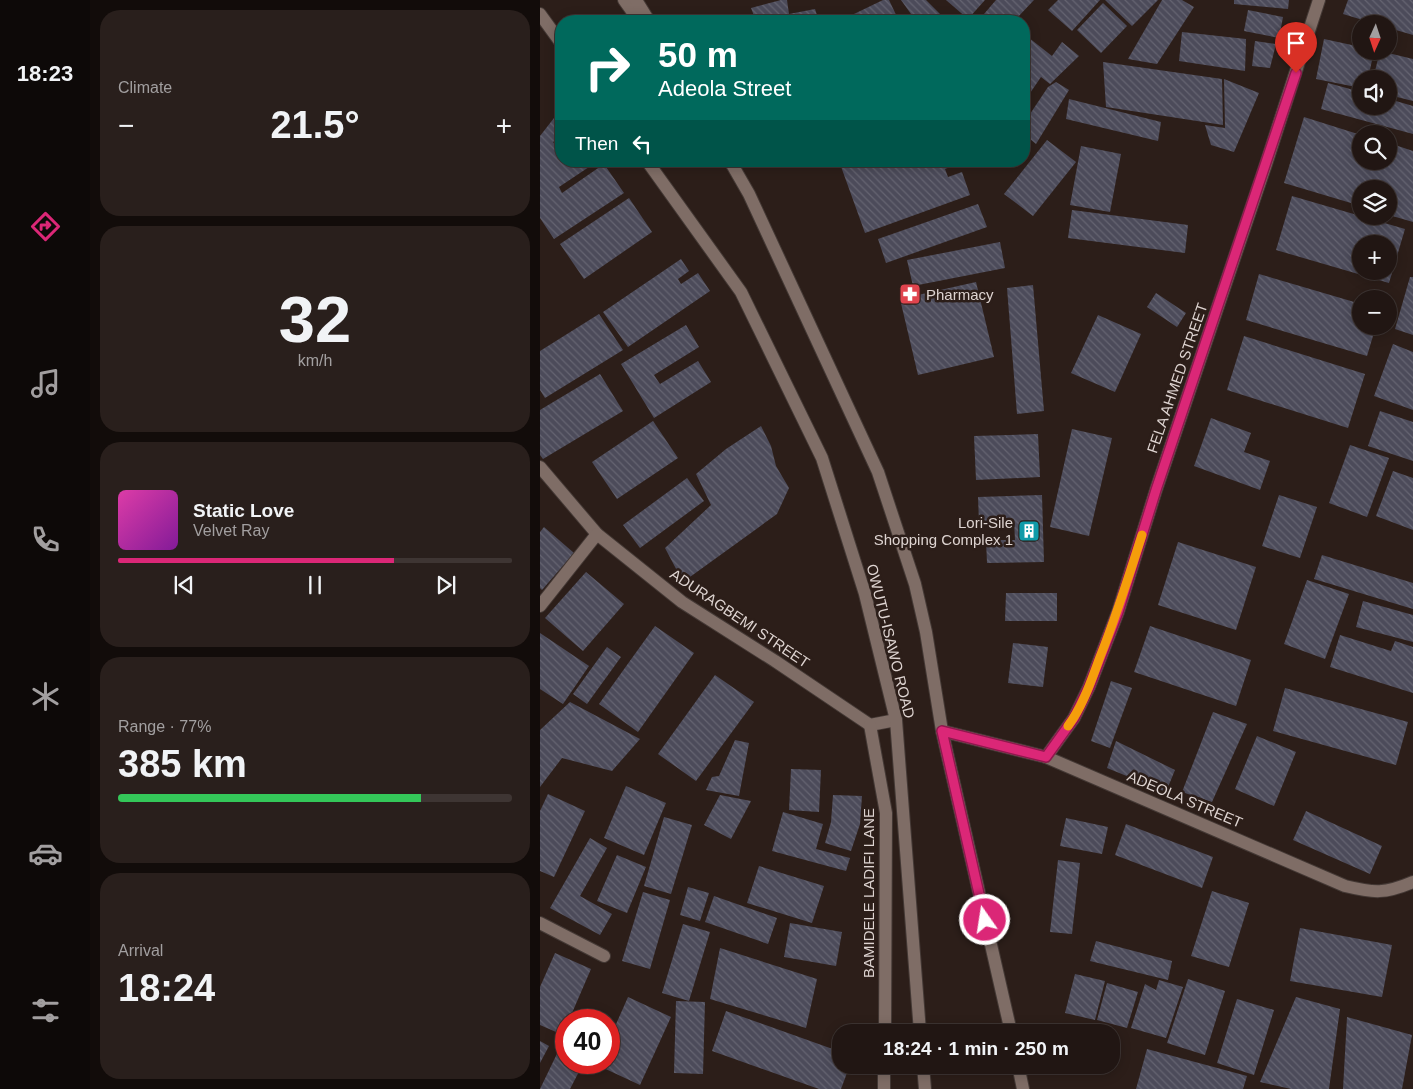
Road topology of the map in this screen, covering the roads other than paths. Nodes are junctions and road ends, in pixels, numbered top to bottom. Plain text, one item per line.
1 (624, 0) edge
2 (636, 0) edge
3 (1319, 0) edge
4 (540, 14) edge
5 (635, 15) edge
6 (645, 15) edge
7 (555, 35) edge
8 (650, 167) edge
9 (733, 167) edge
10 (540, 467) edge
11 (597, 534) junction
12 (540, 606) edge
13 (896, 720) junction
14 (870, 725) junction
15 (942, 731) junction
16 (1046, 757) junction
17 (1413, 882) edge
18 (540, 923) edge
19 (604, 956) dead end
20 (884, 1024) edge
21 (919, 1024) edge
22 (1009, 1024) edge
23 (884, 1074) edge
24 (924, 1074) edge
25 (1020, 1074) edge
26 (884, 1089) edge
27 (925, 1089) edge
28 (1024, 1089) edge

1 - 5 street
2 - 6 street
3 - 16 street, FELA AHMED STREET
4 - 7 street
8 - 13 street, OWUTU-ISAWO ROAD
9 - 15 street, OWUTU-ISAWO ROAD
10 - 11 street, ADURAGBEMI STREET
11 - 12 street
11 - 14 street, ADURAGBEMI STREET
13 - 14 street
13 - 21 street, OWUTU-ISAWO ROAD
14 - 20 street, BAMIDELE LADIFI LANE
15 - 16 street, ADEOLA STREET
15 - 22 street, OWUTU-ISAWO ROAD
16 - 17 street, ADEOLA STREET
18 - 19 street
23 - 26 street
24 - 27 street
25 - 28 street

